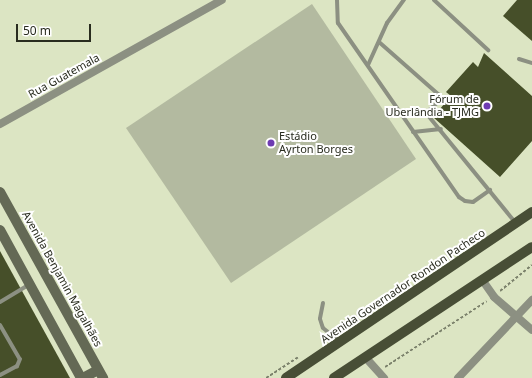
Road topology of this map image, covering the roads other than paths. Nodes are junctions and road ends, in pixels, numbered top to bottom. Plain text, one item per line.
1 (222, 0) edge
2 (337, 0) edge
3 (404, 0) edge
4 (434, 0) edge
5 (379, 42) junction
6 (488, 50) dead end
7 (519, 59) dead end
8 (532, 63) edge
9 (368, 65) junction
10 (0, 124) edge
11 (441, 129) junction
12 (413, 132) junction
13 (490, 190) junction
14 (0, 192) edge
15 (532, 212) edge
16 (516, 224) junction
17 (0, 230) edge
18 (22, 232) junction
19 (7, 241) junction
20 (532, 247) edge
21 (482, 281) junction
22 (30, 284) junction
23 (532, 300) edge
24 (0, 302) edge
25 (323, 303) dead end
26 (517, 316) junction
27 (0, 325) edge
28 (532, 330) edge
29 (340, 342) junction
30 (88, 351) junction
31 (366, 358) junction
32 (72, 361) junction
33 (101, 374) edge
34 (0, 375) edge
35 (82, 378) edge
36 (286, 378) edge
37 (334, 378) edge
38 (384, 378) edge
39 (458, 378) edge

1 - 10 street, Rua Guatemala
2 - 9 lane
3 - 5 lane
4 - 6 lane
5 - 9 lane
5 - 11 lane
7 - 8 lane
9 - 12 lane
11 - 12 lane
11 - 13 lane
12 - 13 lane
13 - 16 lane
14 - 18 main road, Avenida Benjamin Magalhães
15 - 16 main road, Avenida Governador Rondon Pacheco
16 - 29 main road, Avenida Governador Rondon Pacheco
17 - 19 main road
18 - 19 main road
18 - 30 main road, Avenida Benjamin Magalhães
19 - 22 main road
20 - 21 main road
21 - 26 street
21 - 31 main road
22 - 24 lane
22 - 32 main road
23 - 26 street
25 - 29 lane
26 - 28 street
26 - 39 street
27 - 34 lane
29 - 36 main road, Avenida Governador Rondon Pacheco
30 - 32 main road
30 - 33 main road, Avenida Benjamin Magalhães
31 - 37 main road
31 - 38 street
32 - 35 main road
33 - 35 main road

